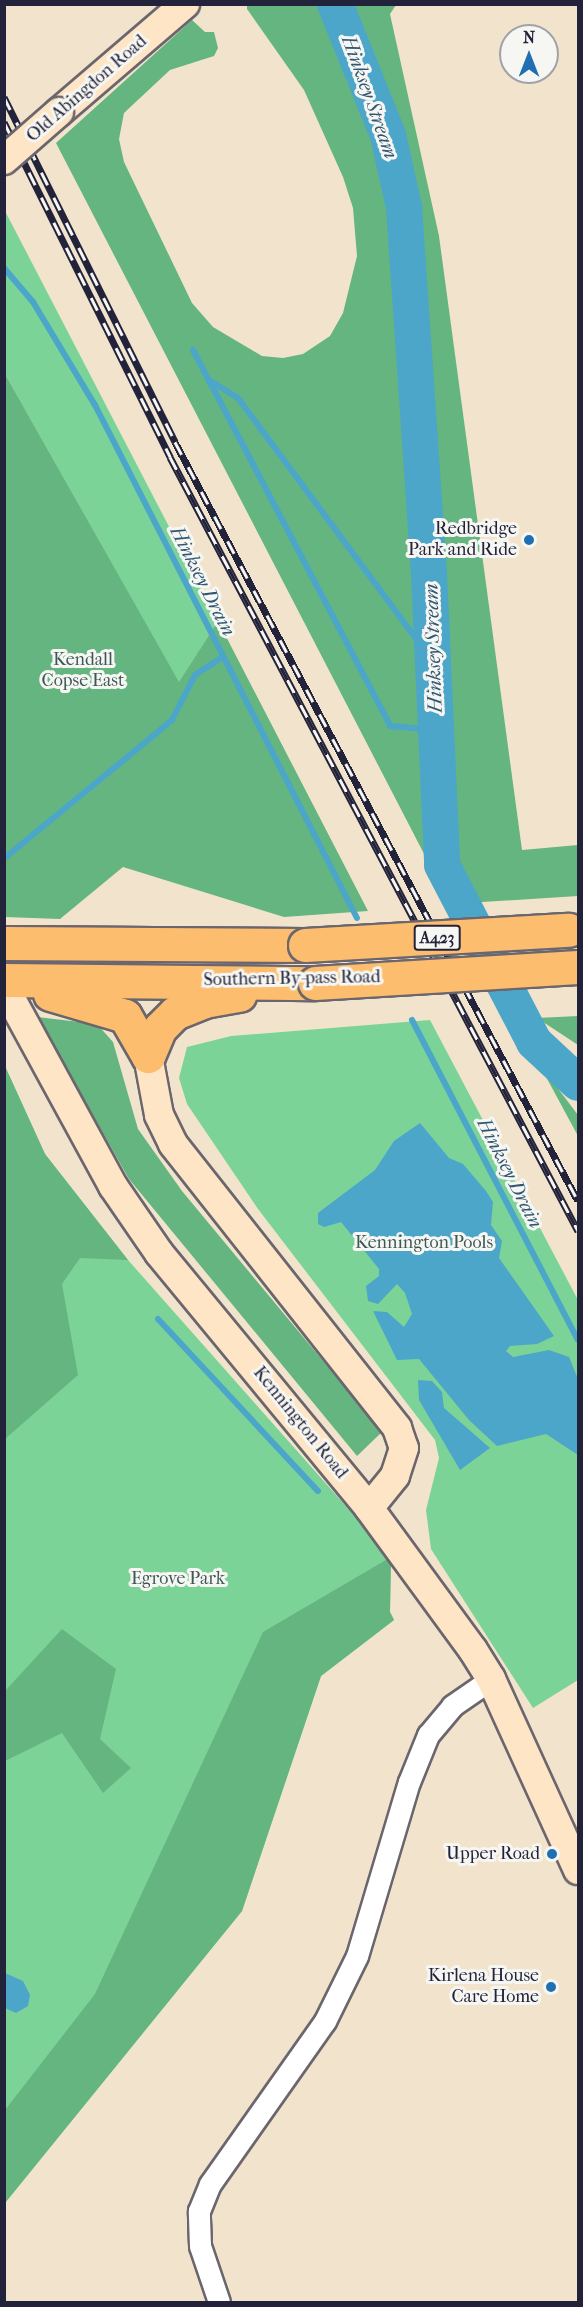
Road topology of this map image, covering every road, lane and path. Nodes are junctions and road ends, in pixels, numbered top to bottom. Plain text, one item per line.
1 (177, 12) edge
2 (4, 160) edge
3 (574, 930) edge
4 (4, 943) edge
5 (579, 967) edge
6 (4, 983) edge
7 (315, 983) junction
8 (73, 991) junction
9 (148, 1056) junction
10 (369, 1508) junction
11 (491, 1679) junction
12 (579, 1870) edge
13 (219, 2302) edge

1 - 2 street, Old Abingdon Road, bridge
3 - 4 highway, Southern By-pass Road / A423, bridge
5 - 7 highway, Southern By-pass Road / A423, bridge
6 - 8 highway, Southern By-pass Road / A423
6 - 10 street, Kennington Road
7 - 8 highway, Southern By-pass Road / A423
7 - 9 highway
8 - 9 highway
9 - 10 street
10 - 11 street, Kennington Road
11 - 12 street, Kennington Road
11 - 13 street

